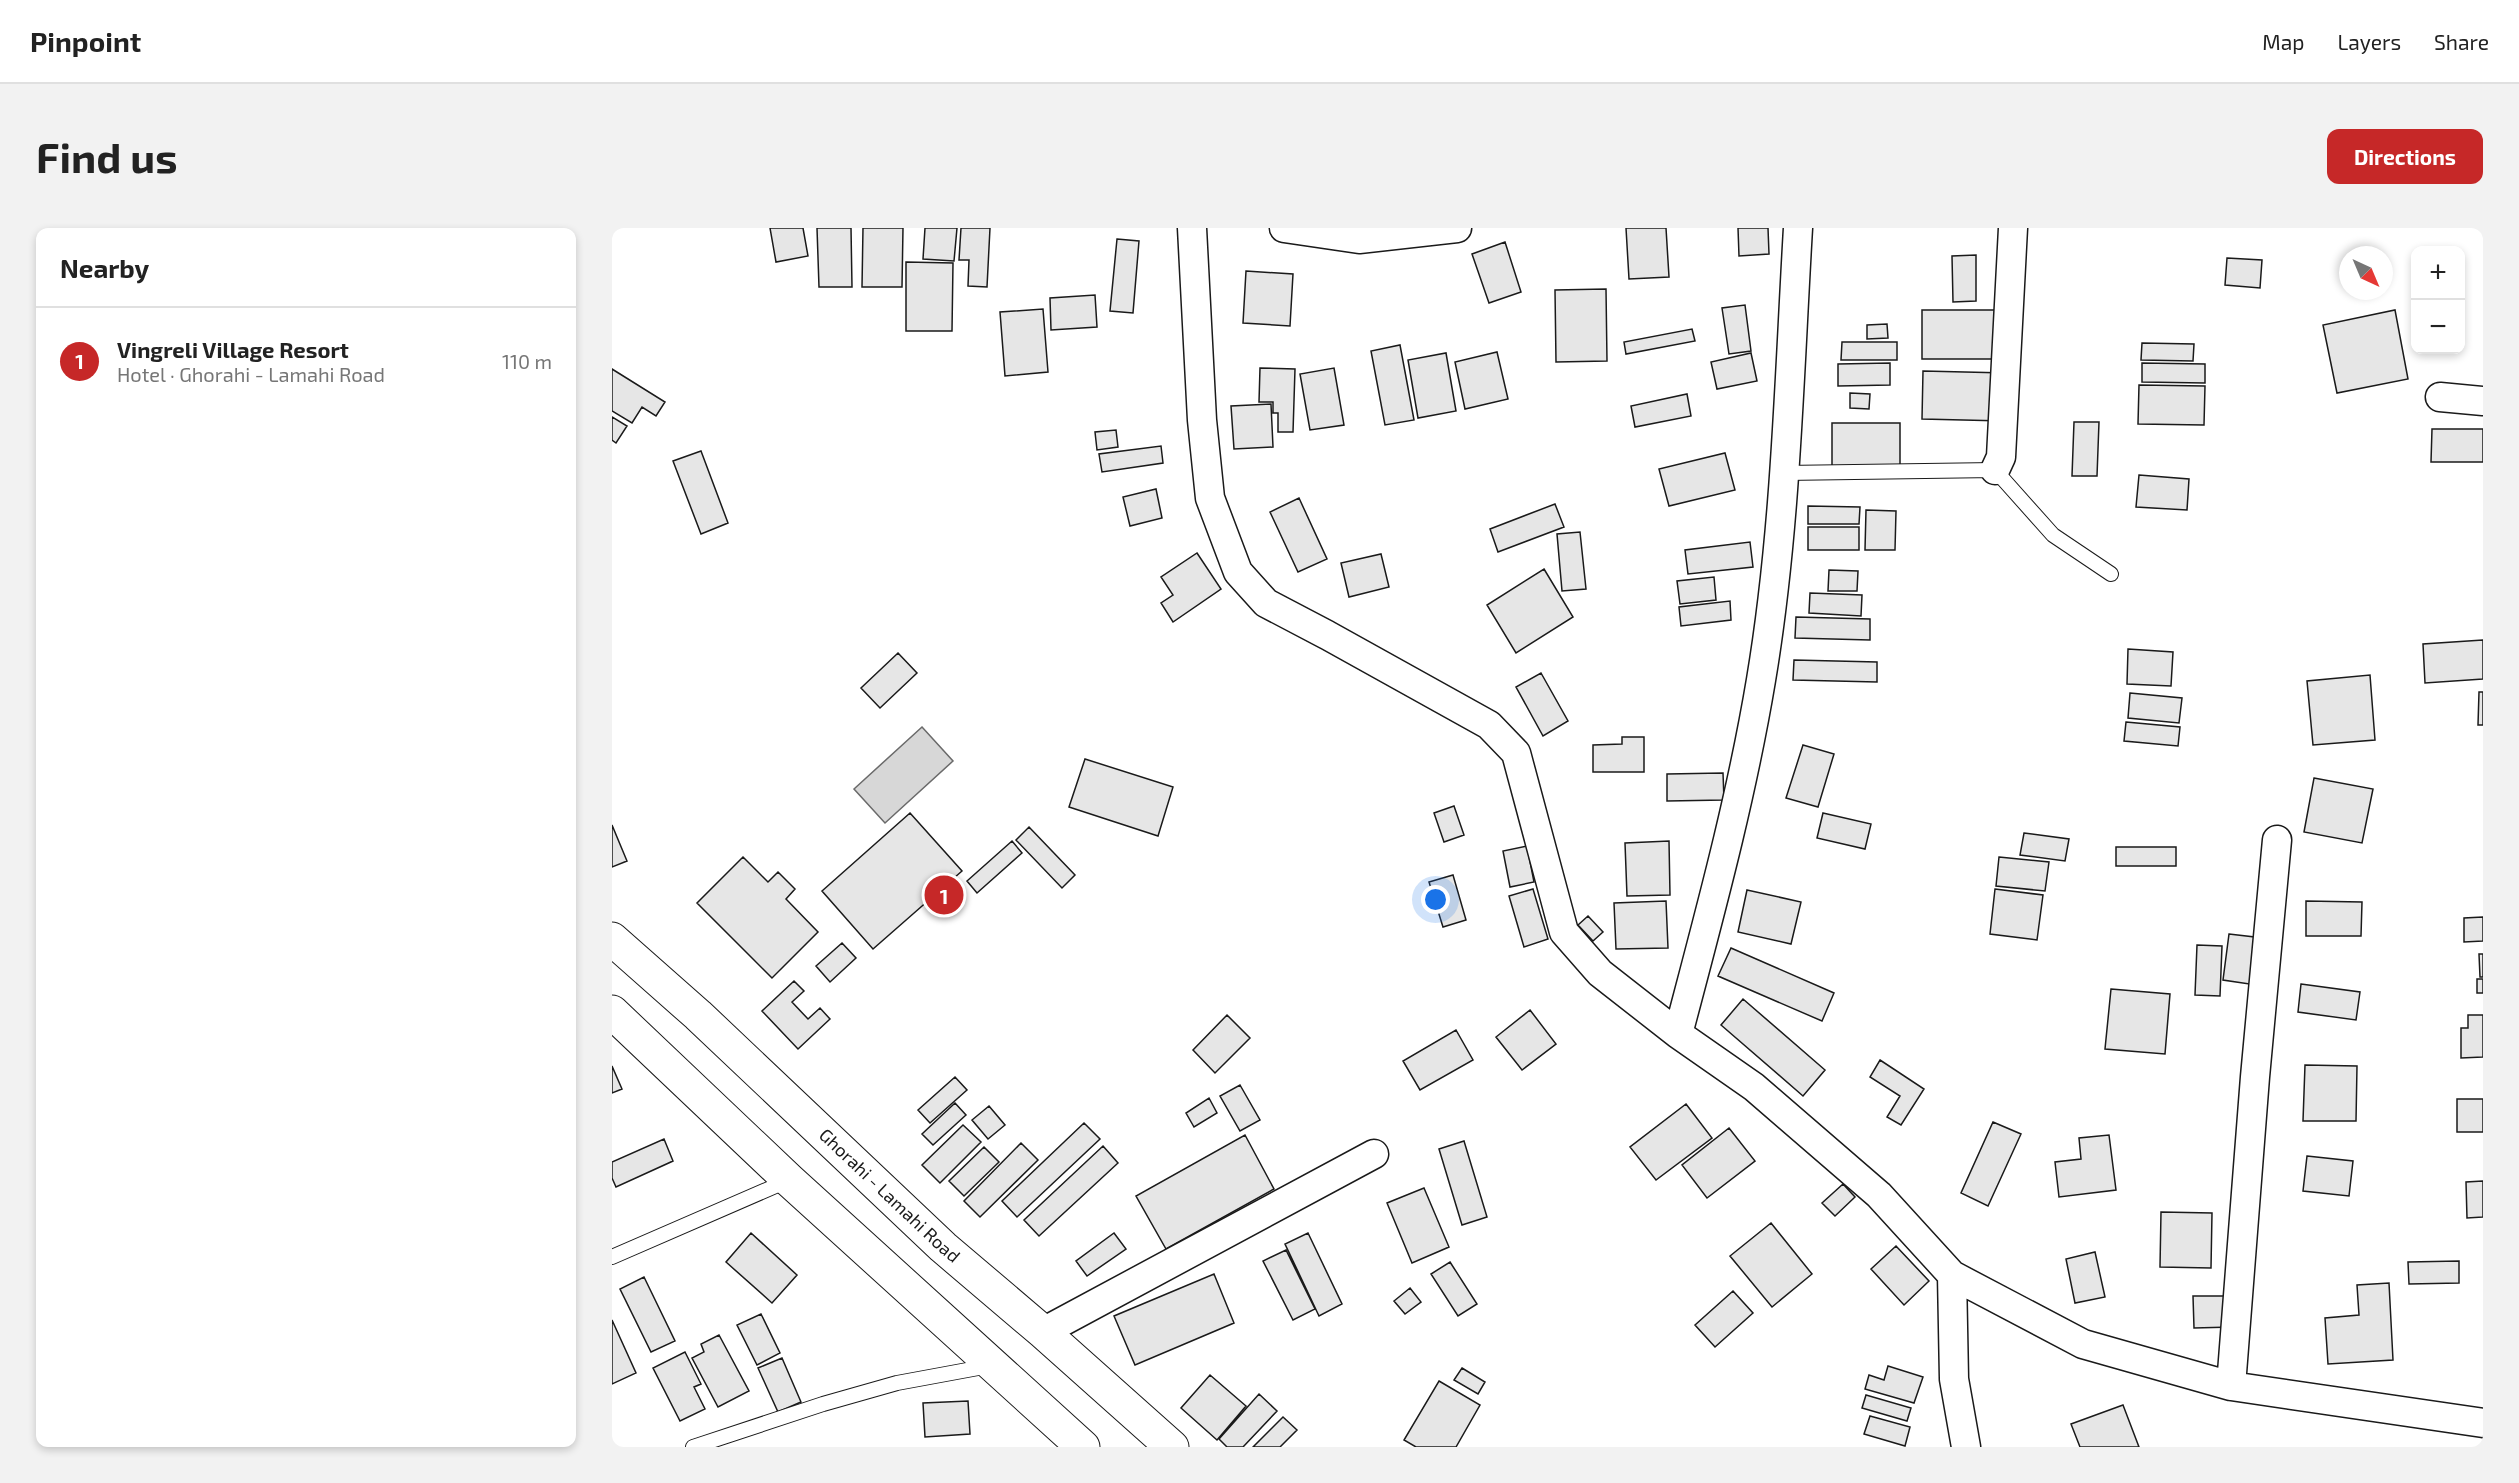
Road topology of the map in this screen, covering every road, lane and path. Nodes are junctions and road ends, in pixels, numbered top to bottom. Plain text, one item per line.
1 (1192, 228) edge
2 (1284, 228) edge
3 (1457, 228) edge
4 (1798, 228) edge
5 (2013, 228) edge
6 (2440, 397) dead end
7 (2483, 401) edge
8 (1995, 470) junction
9 (1784, 472) junction
10 (2111, 574) dead end
11 (2277, 840) dead end
12 (612, 939) edge
13 (616, 1024) edge
14 (1678, 1034) junction
15 (1374, 1154) dead end
16 (789, 1180) junction
17 (612, 1257) edge
18 (1952, 1275) junction
19 (1043, 1332) junction
20 (992, 1365) junction
21 (2231, 1386) junction
22 (2483, 1422) edge
23 (693, 1447) edge
24 (1083, 1447) edge
25 (1172, 1447) edge
26 (1966, 1447) edge

1 - 14 street
2 - 3 street
4 - 9 street
5 - 8 street
6 - 7 street
8 - 9 lane
8 - 10 lane
9 - 14 street
11 - 21 street
12 - 19 main road, Ghorahi - Lamahi Road
13 - 16 main road
14 - 18 street
15 - 19 street
16 - 17 lane
16 - 20 main road
18 - 21 street
18 - 26 street
19 - 25 main road, Ghorahi - Lamahi Road
20 - 23 lane
20 - 24 main road
21 - 22 street

